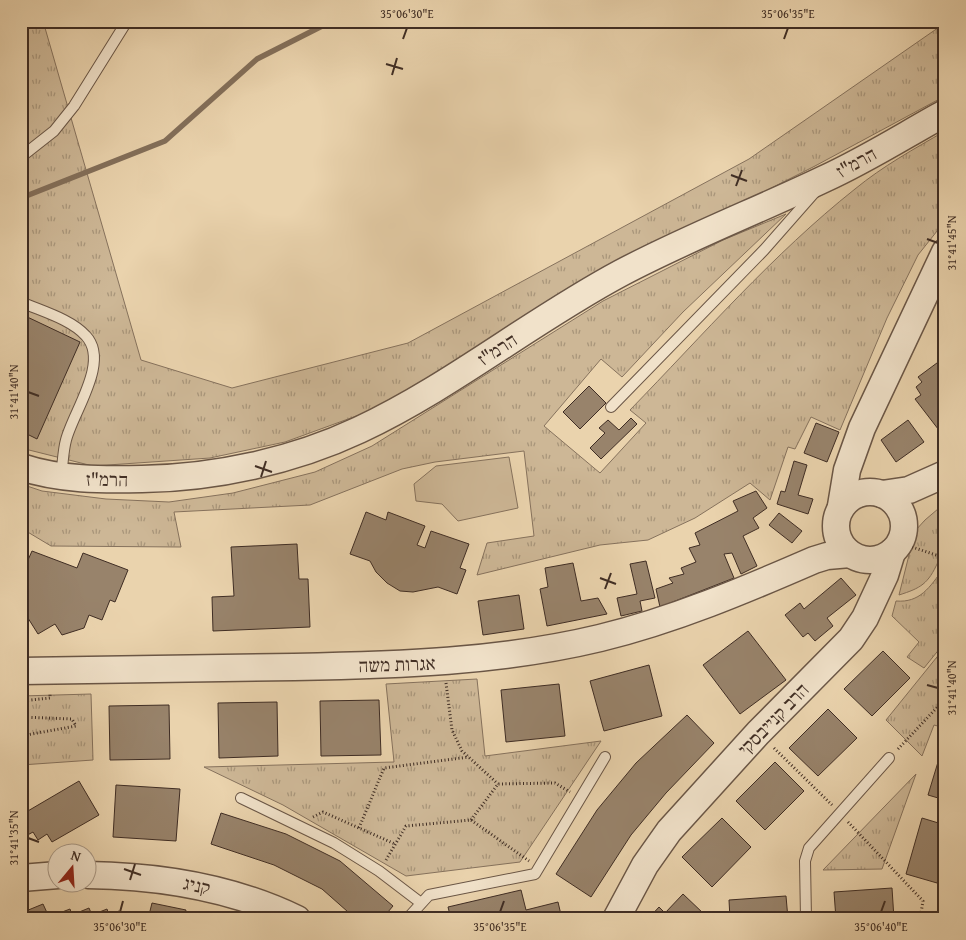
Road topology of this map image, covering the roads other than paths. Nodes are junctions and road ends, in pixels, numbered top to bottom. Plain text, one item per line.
1 (127, 21) edge
2 (945, 113) edge
3 (21, 157) edge
4 (827, 178) junction
5 (945, 252) edge
6 (21, 302) edge
7 (611, 407) dead end
8 (862, 428) junction
9 (21, 467) edge
10 (945, 474) edge
11 (61, 476) junction
12 (945, 480) edge
13 (876, 493) junction
14 (838, 514) junction
15 (898, 538) junction
16 (855, 557) junction
17 (762, 582) junction
18 (871, 604) junction
19 (21, 671) edge
20 (605, 757) dead end
21 (889, 758) road end
22 (241, 798) dead end
23 (98, 875) edge
24 (48, 876) edge
25 (21, 878) edge
26 (631, 890) junction
27 (421, 903) junction
28 (297, 919) edge
29 (407, 919) edge
30 (616, 919) edge
31 (624, 919) edge
32 (806, 919) edge

1 - 3 lane
2 - 4 street, הרמ"ז
4 - 7 lane
4 - 11 street, הרמ"ז
5 - 8 street
6 - 11 lane
8 - 13 street
8 - 14 street
9 - 11 street, הרמ"ז
10 - 13 street
12 - 15 street
13 - 14 street
13 - 15 street
14 - 16 street
14 - 17 street, אגרות משה
15 - 16 street
15 - 18 street, הרב קנייבסקי
16 - 17 street, אגרות משה
16 - 18 street, הרב קנייבסקי
17 - 19 street, אגרות משה
18 - 26 street, הרב קנייבסקי
20 - 27 lane
21 - 32 lane
22 - 27 lane
23 - 28 street, קניג
24 - 25 street
26 - 30 street
26 - 31 street
27 - 29 lane

